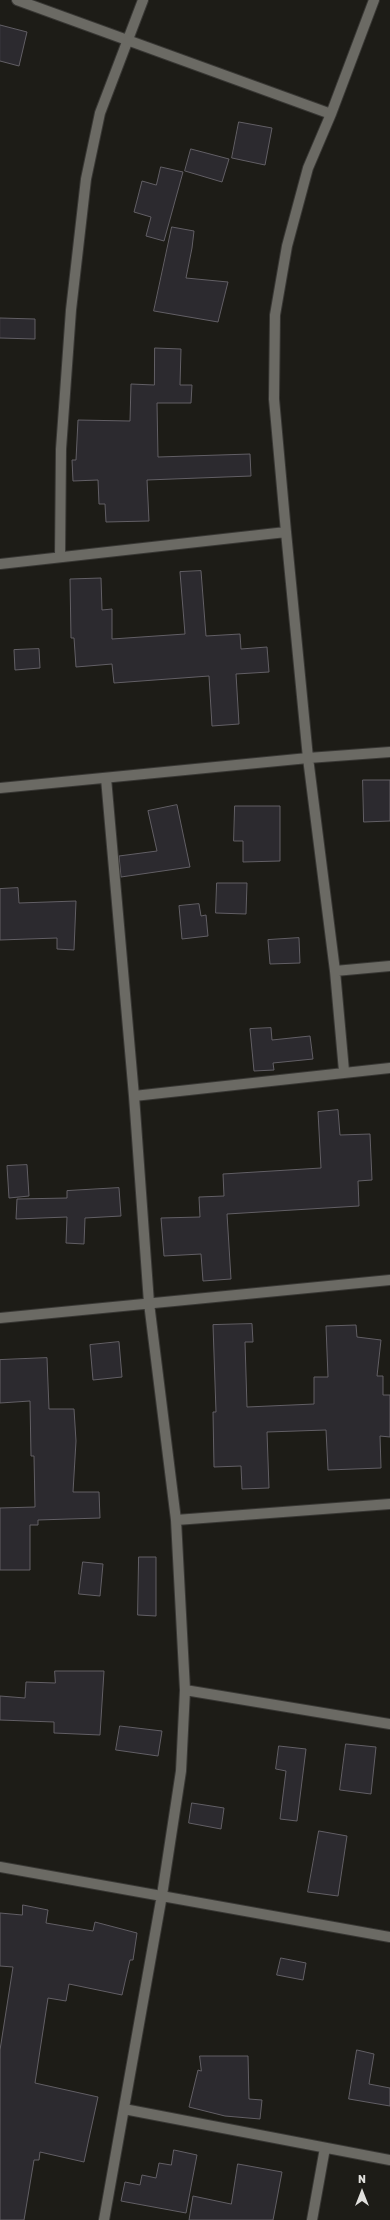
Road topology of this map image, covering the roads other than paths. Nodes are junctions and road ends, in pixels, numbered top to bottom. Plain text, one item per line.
1 (17, 0) edge
2 (143, 0) edge
3 (374, 0) edge
4 (126, 40) junction
5 (331, 114) junction
6 (286, 532) junction
7 (60, 557) junction
8 (0, 564) edge
9 (390, 752) edge
10 (308, 758) junction
11 (106, 778) junction
12 (0, 788) edge
13 (390, 966) edge
14 (335, 971) junction
15 (390, 1068) edge
16 (344, 1072) junction
17 (134, 1096) junction
18 (390, 1280) edge
19 (149, 1303) junction
20 (0, 1318) edge
21 (390, 1504) edge
22 (176, 1520) junction
23 (185, 1690) junction
24 (390, 1724) edge
25 (0, 1867) edge
26 (162, 1895) junction
27 (390, 1937) edge
28 (124, 2109) junction
29 (325, 2148) junction
30 (390, 2160) edge
31 (104, 2220) edge
32 (312, 2220) edge

1 - 4 street
2 - 4 street
3 - 5 street
4 - 5 street
4 - 7 street
5 - 6 street
6 - 7 street
6 - 10 street
7 - 8 street
9 - 10 street
10 - 11 street
10 - 14 street
11 - 12 street
11 - 17 street
13 - 14 street
14 - 16 street
15 - 16 street
16 - 17 street
17 - 19 street
18 - 19 street
19 - 20 street
19 - 22 street
21 - 22 street
22 - 23 street
23 - 24 street
23 - 26 street
25 - 26 street
26 - 27 street
26 - 28 street
28 - 29 street
28 - 31 street
29 - 30 street
29 - 32 street

